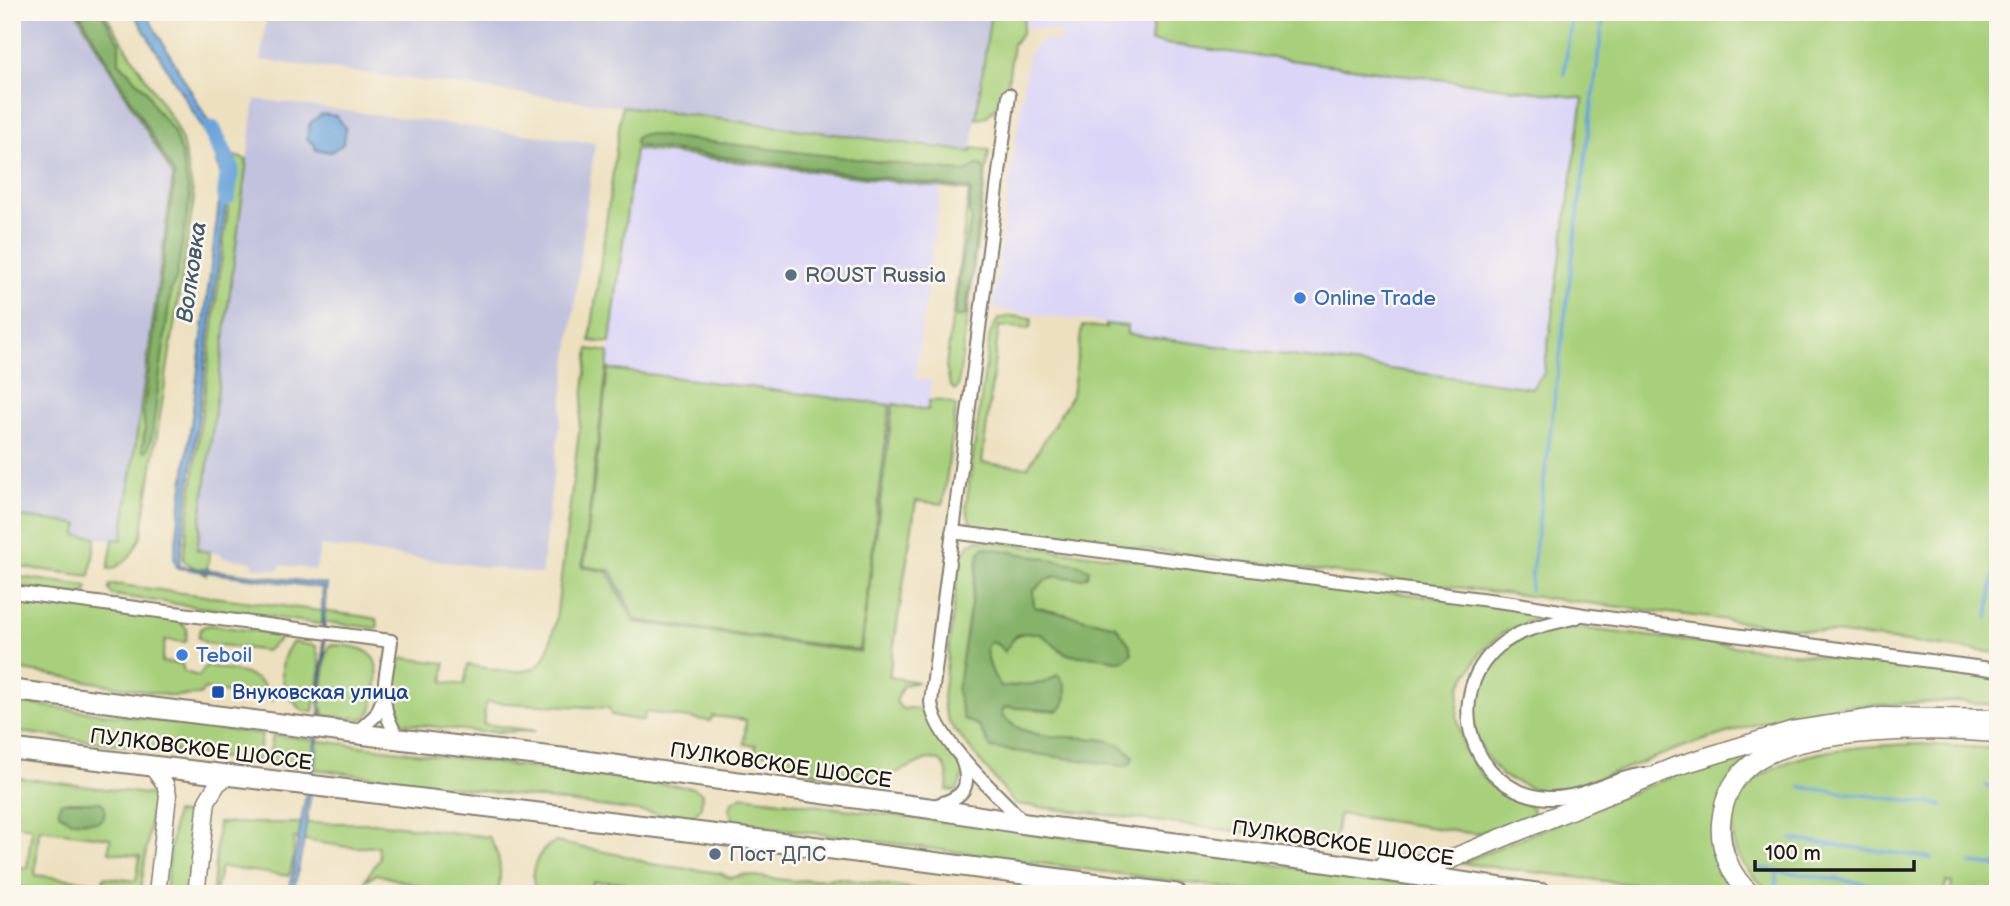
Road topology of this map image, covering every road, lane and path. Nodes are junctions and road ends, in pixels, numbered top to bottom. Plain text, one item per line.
1 (1009, 95) dead end
2 (952, 531) junction
3 (12, 592) edge
4 (1584, 615) junction
5 (1998, 670) edge
6 (12, 690) edge
7 (383, 699) junction
8 (1998, 719) edge
9 (1998, 733) edge
10 (355, 734) junction
11 (400, 739) junction
12 (12, 749) edge
13 (960, 753) junction
14 (152, 767) junction
15 (1662, 772) junction
16 (230, 775) junction
17 (928, 808) junction
18 (1026, 824) junction
19 (1355, 867) junction
20 (157, 894) edge
21 (196, 894) edge
22 (1176, 894) edge
23 (1543, 894) edge
24 (1751, 894) edge

1 - 2 street
2 - 4 street
2 - 13 street
3 - 7 street
4 - 5 street
4 - 15 street
6 - 10 highway, ПУЛКОВСКОЕ ШОССЕ
7 - 10 street
7 - 11 street
8 - 15 main road
9 - 24 main road
10 - 11 highway, ПУЛКОВСКОЕ ШОССЕ
11 - 17 highway, ПУЛКОВСКОЕ ШОССЕ
12 - 14 highway, ПУЛКОВСКОЕ ШОССЕ
13 - 17 street
13 - 18 street
14 - 16 highway, ПУЛКОВСКОЕ ШОССЕ
14 - 20 street
15 - 19 main road
16 - 21 street
16 - 22 highway, ПУЛКОВСКОЕ ШОССЕ
17 - 18 highway, ПУЛКОВСКОЕ ШОССЕ
18 - 19 highway, ПУЛКОВСКОЕ ШОССЕ
19 - 23 highway, ПУЛКОВСКОЕ ШОССЕ

